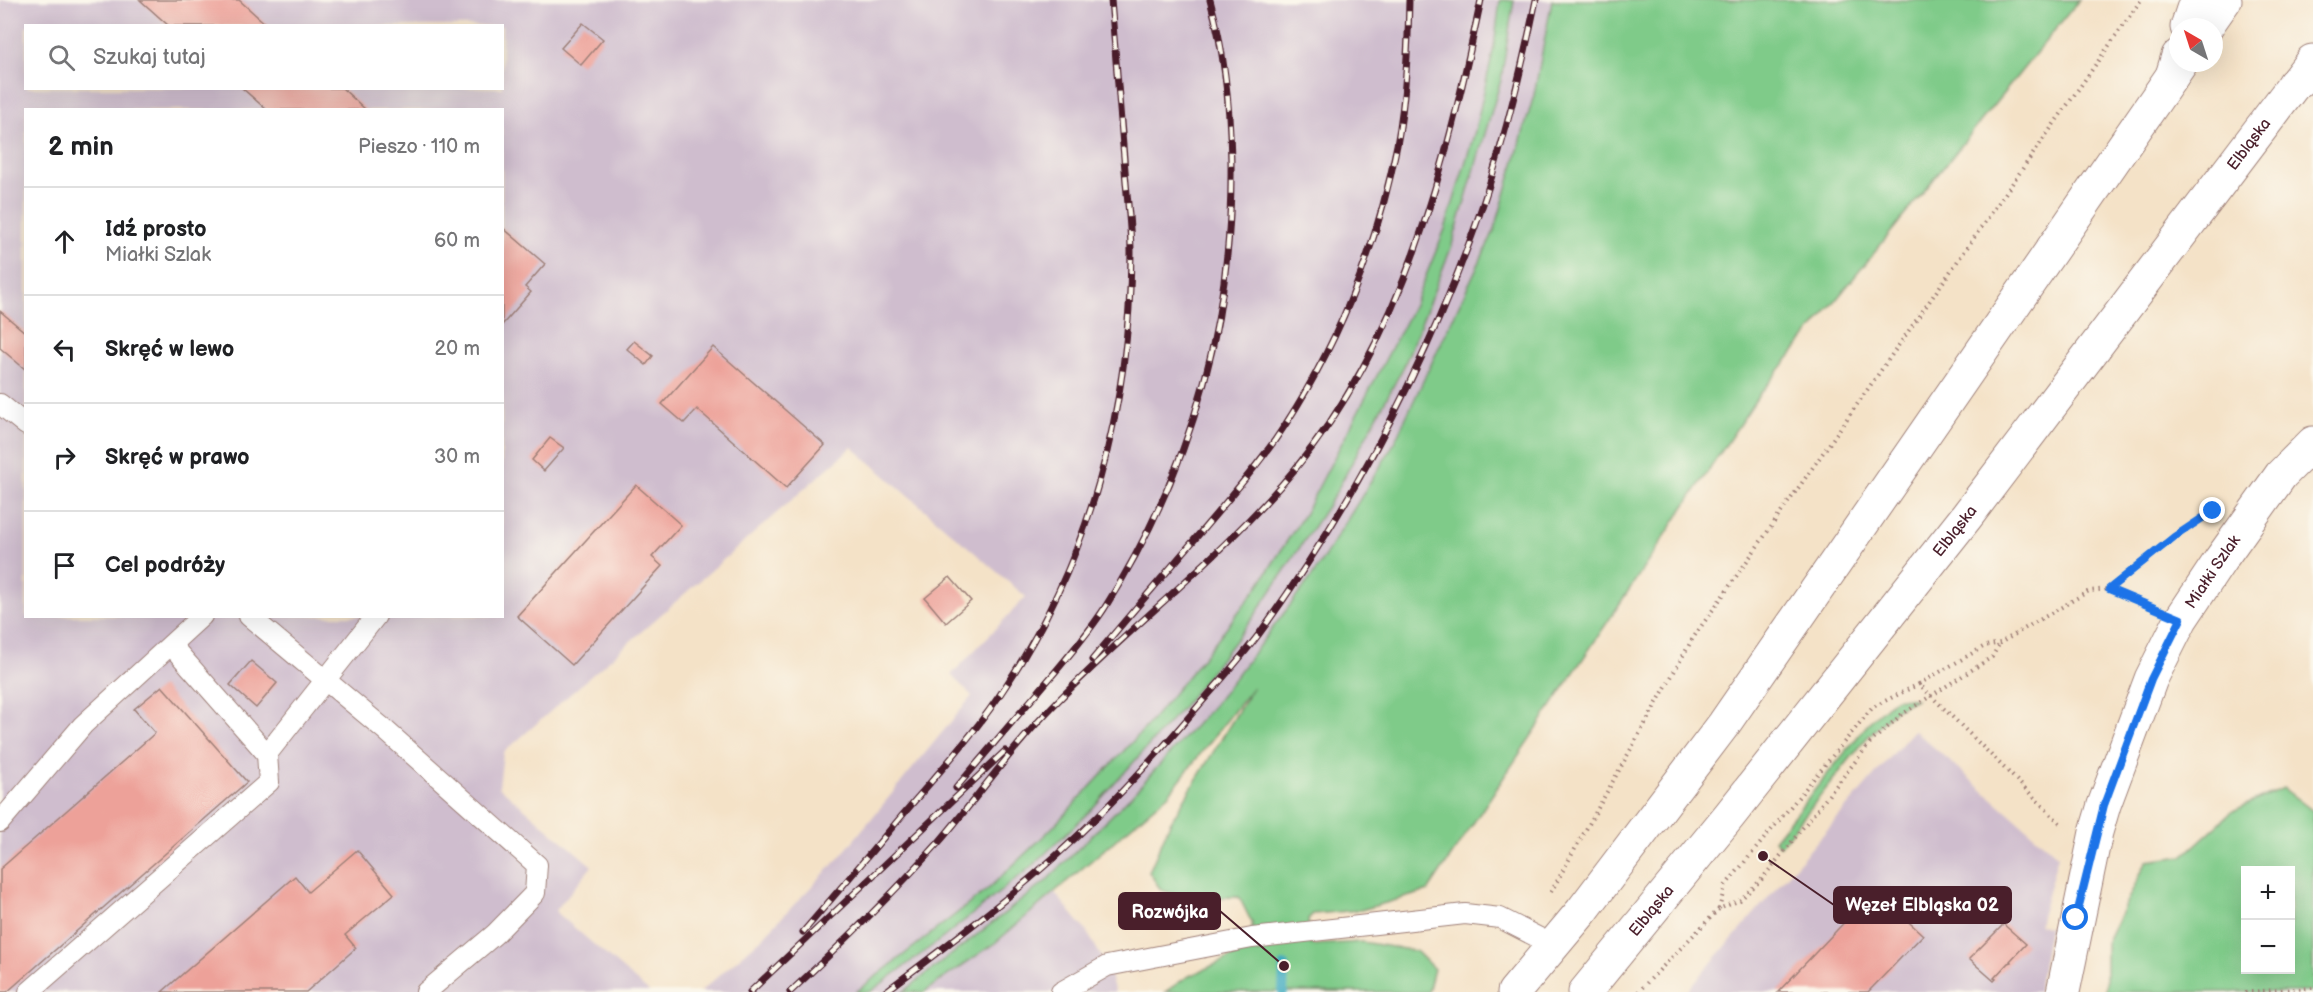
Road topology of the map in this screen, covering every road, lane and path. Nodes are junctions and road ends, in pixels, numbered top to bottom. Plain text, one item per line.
1 (2141, 0) edge
2 (2196, 0) edge
3 (2225, 0) edge
4 (2190, 18) edge
5 (2212, 18) edge
6 (2307, 71) edge
7 (2172, 72) edge
8 (0, 404) edge
9 (24, 423) edge
10 (2313, 443) edge
11 (2213, 511) dead end
12 (2109, 589) junction
13 (200, 618) edge
14 (251, 618) edge
15 (374, 618) edge
16 (2181, 619) junction
17 (2000, 643) junction
18 (171, 645) junction
19 (326, 682) junction
20 (1919, 684) junction
21 (1931, 696) junction
22 (267, 754) junction
23 (0, 822) edge
24 (2071, 834) dead end
25 (1719, 909) junction
26 (1544, 941) junction
27 (2313, 988) edge
28 (29, 992) edge
29 (426, 992) edge
30 (1061, 992) edge
31 (1514, 992) edge
32 (1585, 992) edge
33 (1638, 992) edge
34 (2063, 992) edge
35 (2245, 992) edge

1 - 26 path
2 - 4 main road
3 - 5 main road
6 - 32 main road, Elbląska
7 - 26 main road
8 - 9 lane
10 - 16 main road, Miałki Szlak
11 - 12 path
12 - 16 path
12 - 17 path
13 - 18 lane
14 - 19 lane
15 - 19 lane
16 - 34 main road, Miałki Szlak
17 - 20 path
17 - 21 path
18 - 22 lane
18 - 23 lane
19 - 22 lane
19 - 29 lane
20 - 21 path
20 - 25 path
21 - 24 path
21 - 25 path
22 - 28 lane
25 - 33 path
26 - 30 lane
26 - 31 main road
27 - 35 path

